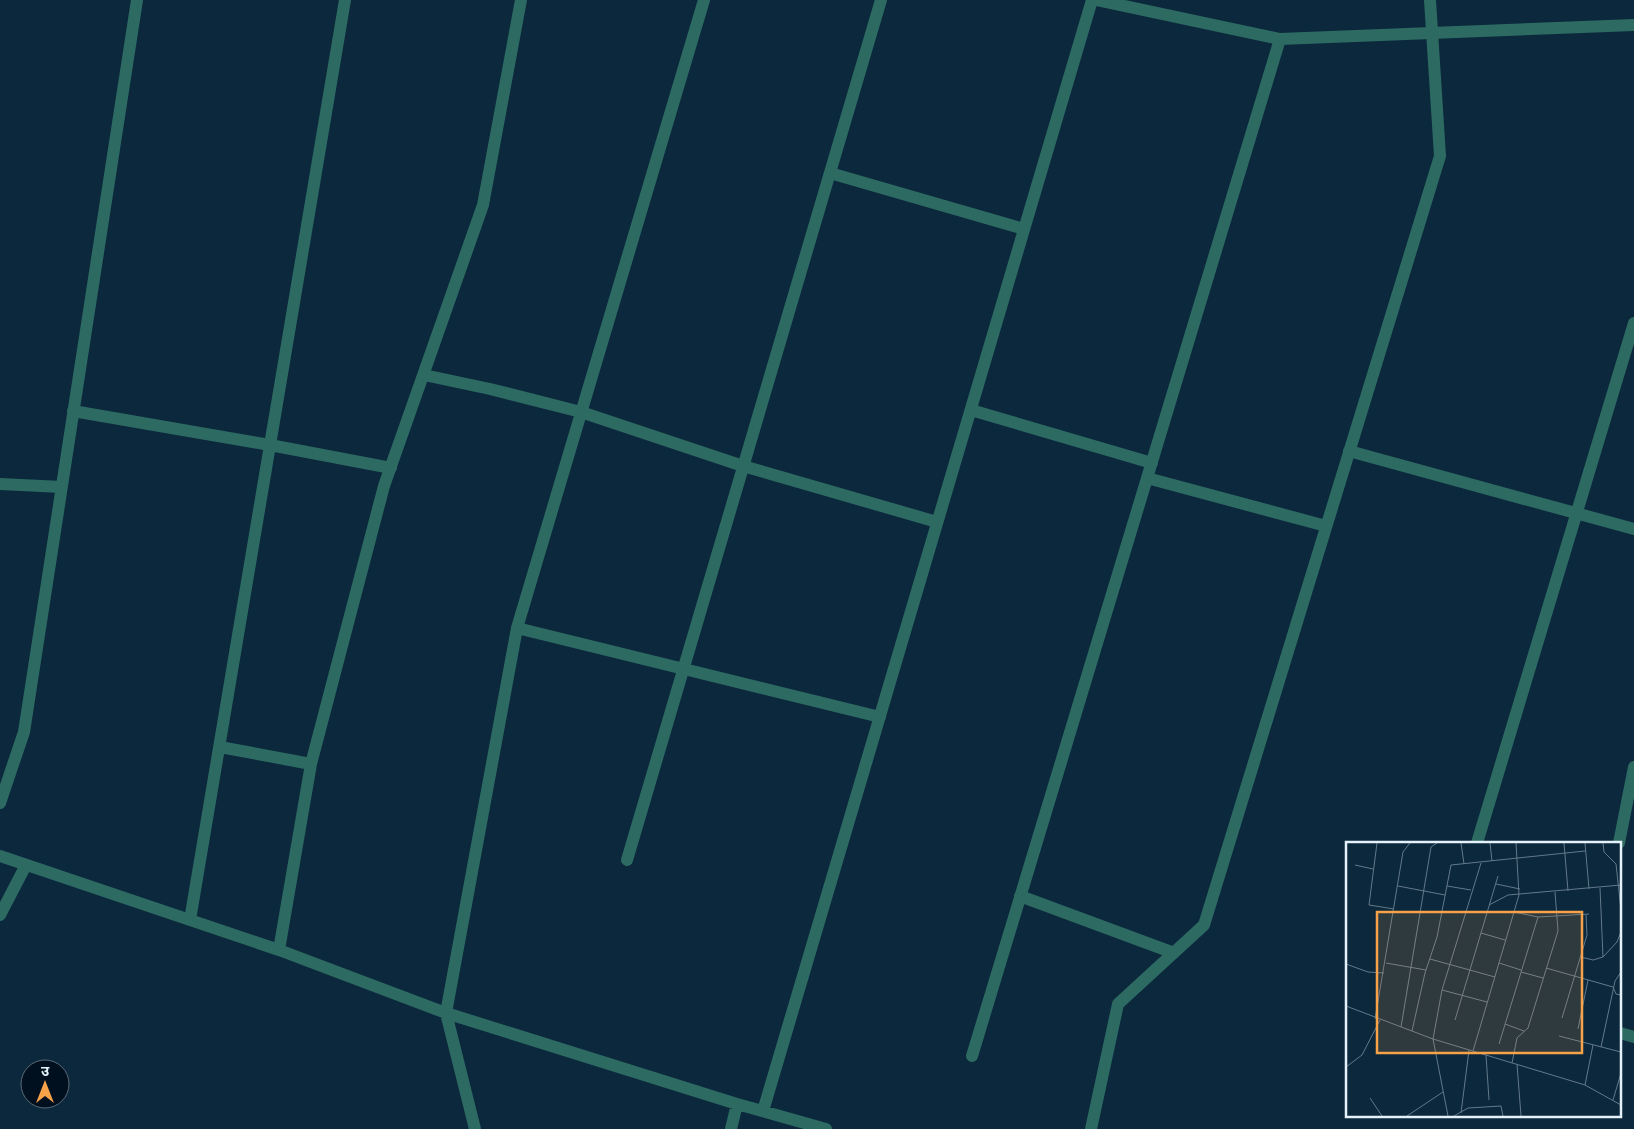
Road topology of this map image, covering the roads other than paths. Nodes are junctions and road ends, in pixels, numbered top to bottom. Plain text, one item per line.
1 (136, 0) edge
2 (345, 0) edge
3 (521, 0) edge
4 (704, 0) edge
5 (881, 0) edge
6 (1092, 0) edge
7 (1096, 0) edge
8 (1430, 0) edge
9 (1634, 25) edge
10 (1432, 33) junction
11 (1280, 40) junction
12 (830, 173) junction
13 (1024, 229) junction
14 (1634, 323) edge
15 (1628, 364) edge
16 (424, 375) junction
17 (971, 410) junction
18 (73, 411) junction
19 (581, 412) junction
20 (270, 445) junction
21 (1350, 451) junction
22 (1152, 463) junction
23 (743, 466) junction
24 (390, 468) junction
25 (1147, 478) junction
26 (0, 484) edge
27 (62, 487) junction
28 (1576, 513) junction
29 (937, 522) junction
30 (1326, 526) junction
31 (1634, 529) edge
32 (517, 628) junction
33 (683, 668) junction
34 (880, 717) junction
35 (220, 746) junction
36 (311, 764) junction
37 (1634, 767) edge
38 (0, 804) edge
39 (1477, 842) edge
40 (1619, 842) edge
41 (0, 856) edge
42 (627, 860) dead end
43 (26, 865) junction
44 (1020, 896) junction
45 (0, 915) edge
46 (190, 920) junction
47 (279, 950) junction
48 (1174, 953) junction
49 (446, 1013) junction
50 (972, 1056) dead end
51 (737, 1104) junction
52 (763, 1111) junction
53 (475, 1129) edge
54 (731, 1129) edge
55 (826, 1129) edge
56 (1091, 1129) edge

1 - 18 street
2 - 20 street
3 - 16 street
4 - 19 street
5 - 12 street
6 - 13 street
7 - 11 street
8 - 10 street
9 - 10 street
10 - 11 street
10 - 21 street
11 - 22 street
12 - 13 street
12 - 23 street
13 - 17 street
14 - 15 street
15 - 28 street
16 - 19 street
16 - 24 street
17 - 22 street
17 - 29 street
18 - 20 street
18 - 27 street
19 - 23 street
19 - 32 street
20 - 24 street
20 - 35 street
21 - 28 street
21 - 30 street
22 - 25 street
23 - 29 street
23 - 33 street
24 - 36 street
25 - 30 street
25 - 44 street
26 - 27 street
27 - 38 street
28 - 31 street
28 - 39 street
29 - 34 street
30 - 48 street
32 - 33 street
32 - 49 street
33 - 34 street
33 - 42 street
34 - 52 street
35 - 36 street
35 - 46 street
36 - 47 street
37 - 40 street
41 - 43 street
43 - 45 street
43 - 46 street
44 - 48 street
44 - 50 street
46 - 47 street
47 - 49 street
48 - 56 street
49 - 51 street
49 - 53 street
51 - 52 street
51 - 54 street
52 - 55 street

